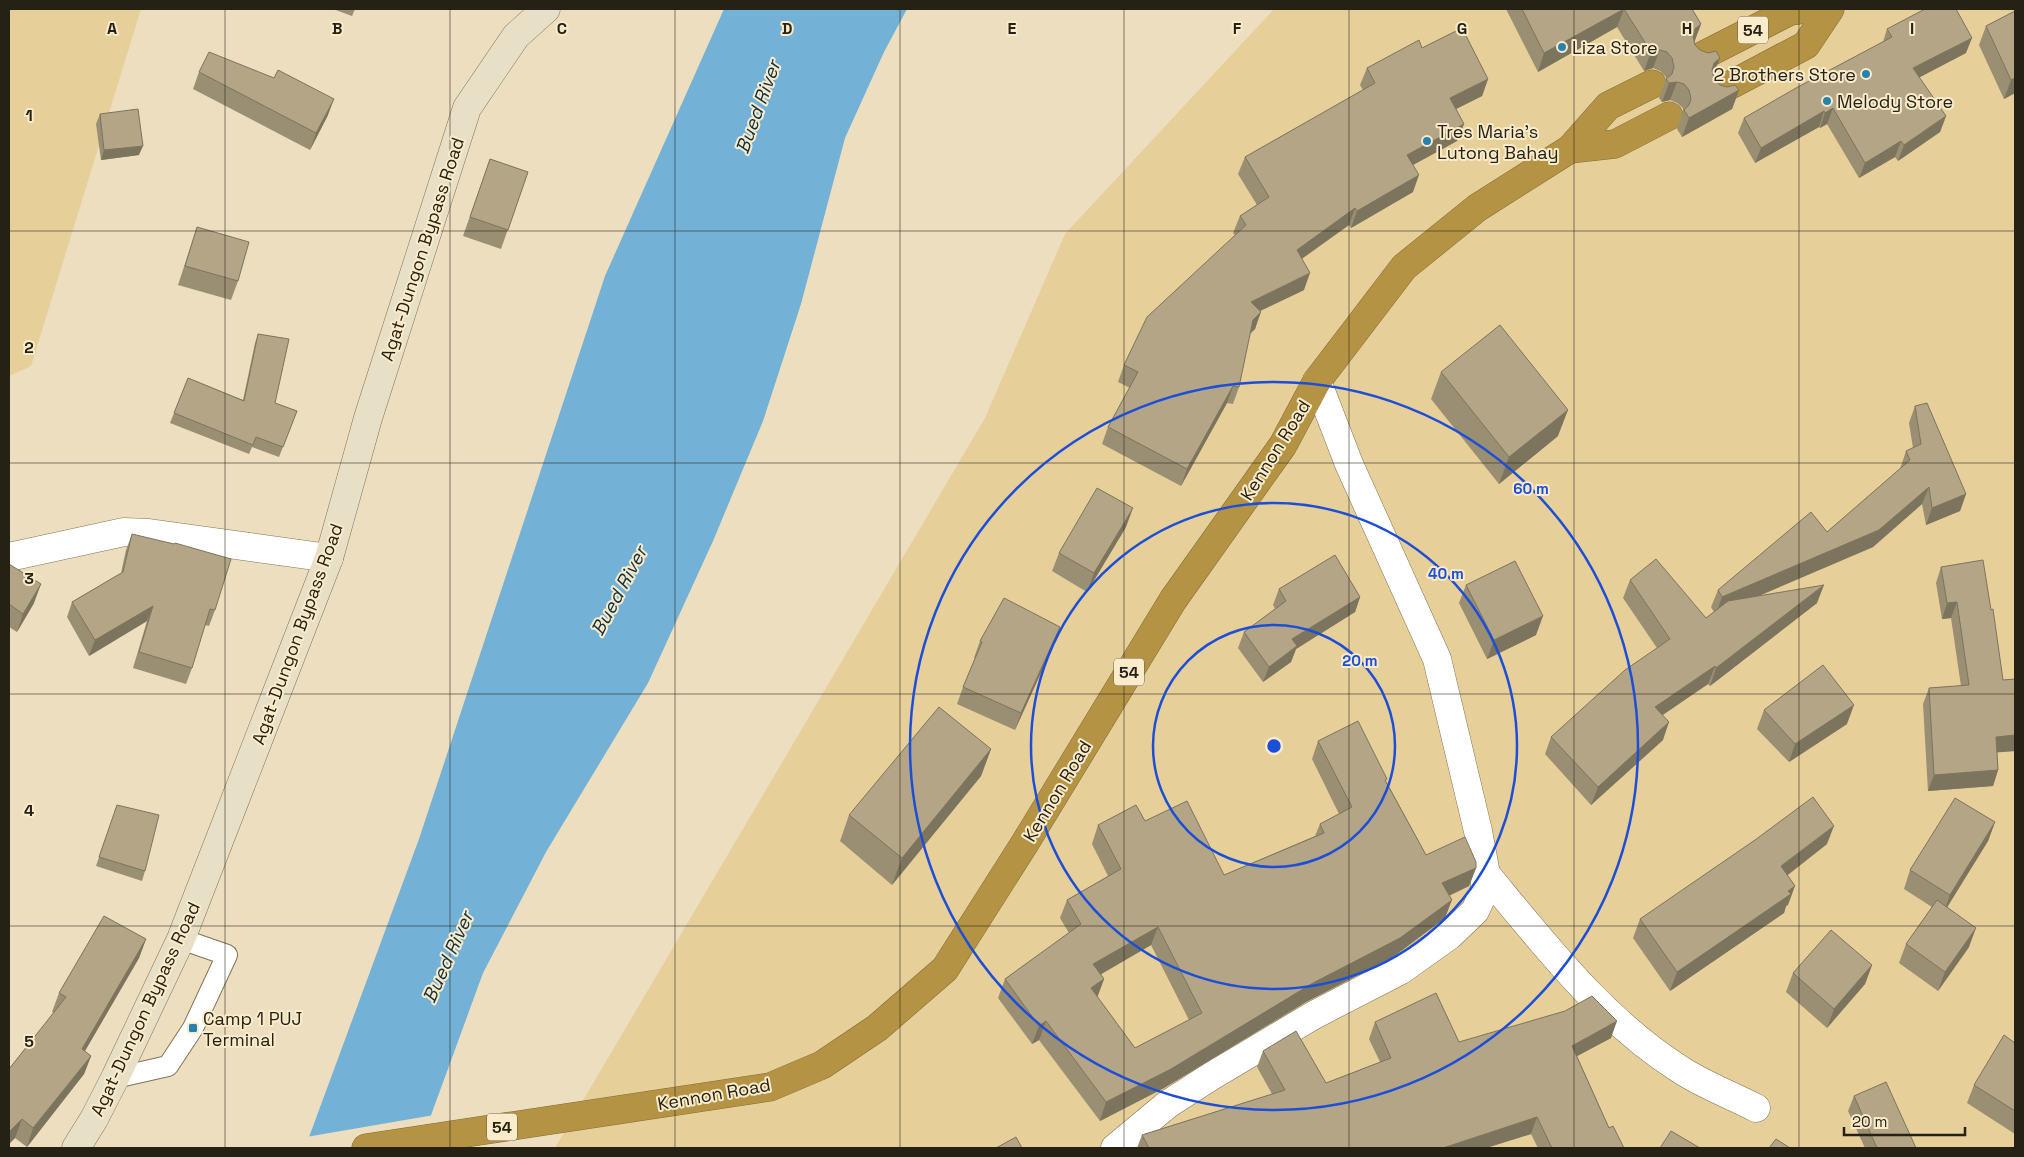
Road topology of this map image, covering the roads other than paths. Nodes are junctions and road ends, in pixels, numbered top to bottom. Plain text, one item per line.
1 (546, 9) edge
2 (1806, 9) edge
3 (1830, 9) edge
4 (1702, 56) edge
5 (1652, 84) dead end
6 (1720, 90) edge
7 (1669, 116) dead end
8 (1570, 149) junction
9 (1317, 381) junction
10 (9, 557) edge
11 (329, 558) junction
12 (1486, 874) junction
13 (181, 939) junction
14 (115, 1078) junction
15 (1756, 1108) dead end
16 (76, 1148) edge
17 (366, 1148) edge
18 (1115, 1148) edge

1 - 11 street, Agat-Dungon Bypass Road
2 - 4 highway, 54
3 - 6 highway, 54
5 - 8 highway, Kennon Road / 54
7 - 8 highway, Kennon Road / 54
8 - 9 highway, Kennon Road / 54
9 - 12 street
9 - 17 highway, Kennon Road / 54
10 - 11 street
11 - 13 street, Agat-Dungon Bypass Road
12 - 15 street
12 - 18 street
13 - 14 street, Agat-Dungon Bypass Road
13 - 14 lane
14 - 16 street, Agat-Dungon Bypass Road

